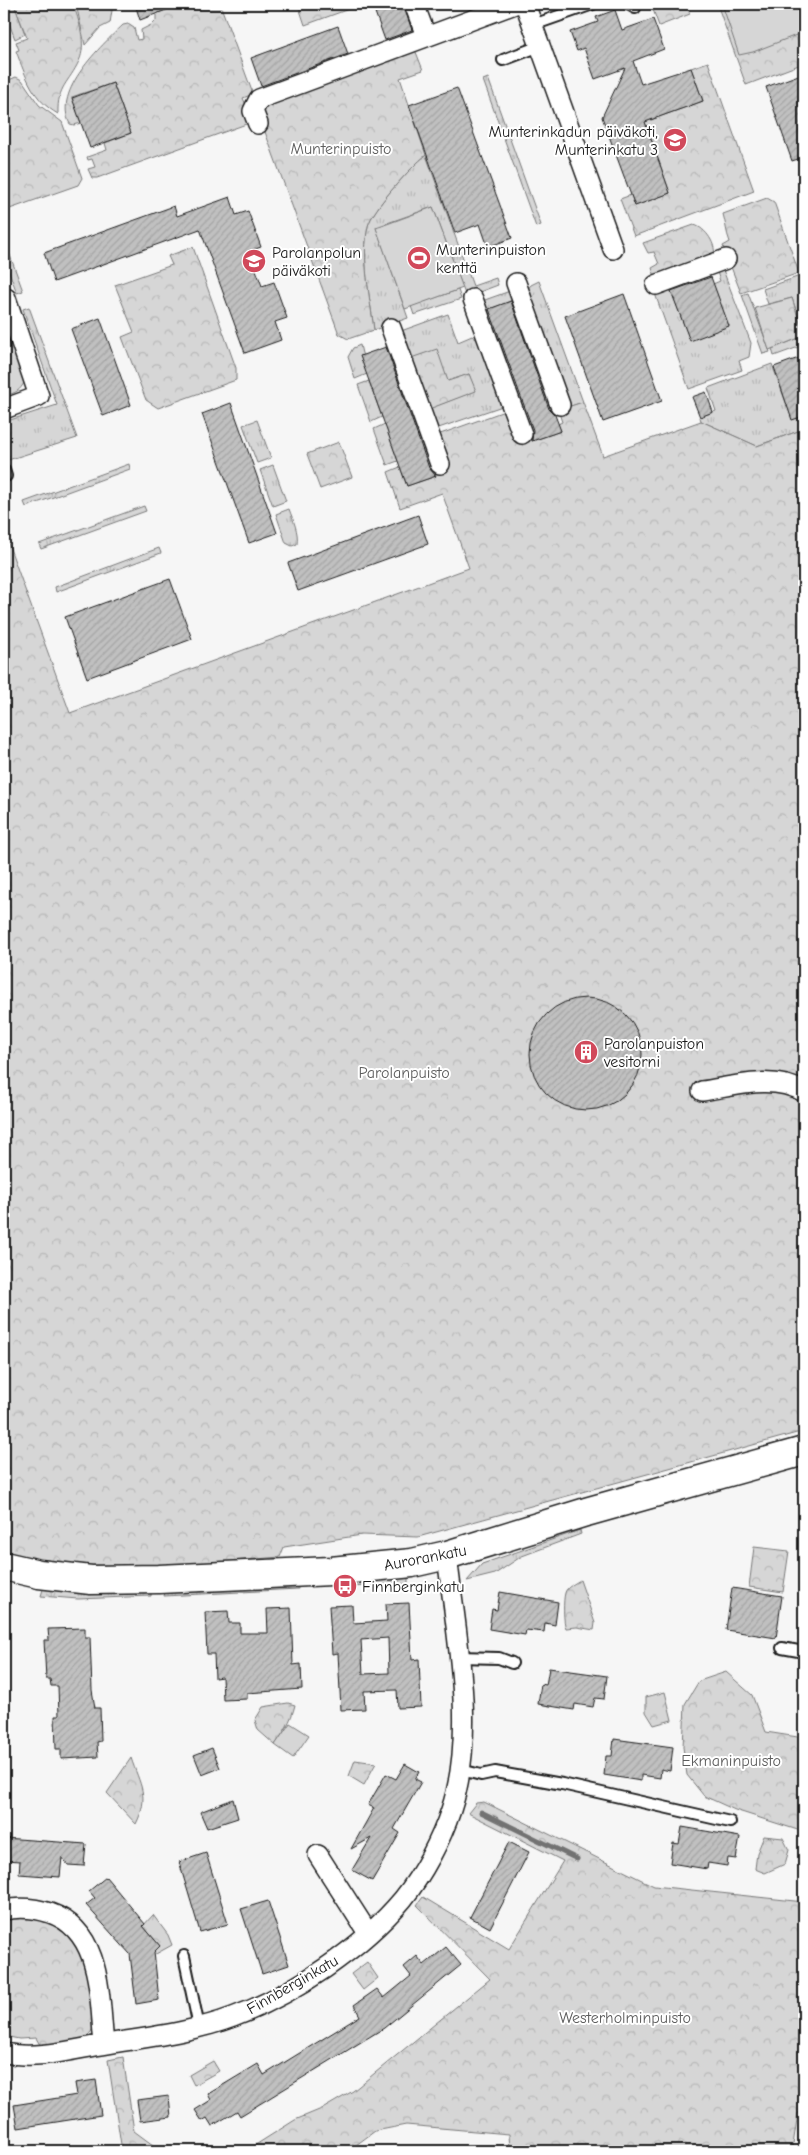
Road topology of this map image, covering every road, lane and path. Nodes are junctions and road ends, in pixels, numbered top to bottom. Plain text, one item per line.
1 (414, 4) edge
2 (514, 4) edge
3 (525, 4) edge
4 (593, 4) edge
5 (533, 25) junction
6 (426, 36) junction
7 (540, 46) junction
8 (503, 60) dead end
9 (258, 124) dead end
10 (614, 249) dead end
11 (726, 259) dead end
12 (516, 283) dead end
13 (656, 285) dead end
14 (4, 298) edge
15 (473, 299) dead end
16 (391, 328) dead end
17 (560, 406) dead end
18 (4, 409) edge
19 (522, 434) dead end
20 (440, 464) dead end
21 (702, 1092) dead end
22 (804, 1092) edge
23 (804, 1451) edge
24 (447, 1556) junction
25 (4, 1566) edge
26 (782, 1648) dead end
27 (804, 1652) edge
28 (458, 1657) junction
29 (512, 1663) dead end
30 (461, 1770) junction
31 (730, 1822) dead end
32 (318, 1855) dead end
33 (4, 1910) edge
34 (368, 1933) junction
35 (184, 1956) dead end
36 (199, 2027) junction
37 (104, 2044) junction
38 (4, 2053) edge

1 - 6 street
2 - 6 street
3 - 5 street
4 - 5 lane
5 - 7 street
6 - 9 street
7 - 8 lane
7 - 10 street
11 - 13 street
12 - 17 street
14 - 18 street
15 - 19 street
16 - 20 street
21 - 22 street
23 - 24 street, Aurorankatu
24 - 25 street, Aurorankatu
24 - 28 street, Finnberginkatu
26 - 27 lane
28 - 29 lane
28 - 30 street, Finnberginkatu
30 - 31 lane
30 - 34 street, Finnberginkatu
32 - 34 street
33 - 37 street
34 - 36 street, Finnberginkatu
35 - 36 lane
36 - 37 street, Finnberginkatu
37 - 38 street, Finnberginkatu

